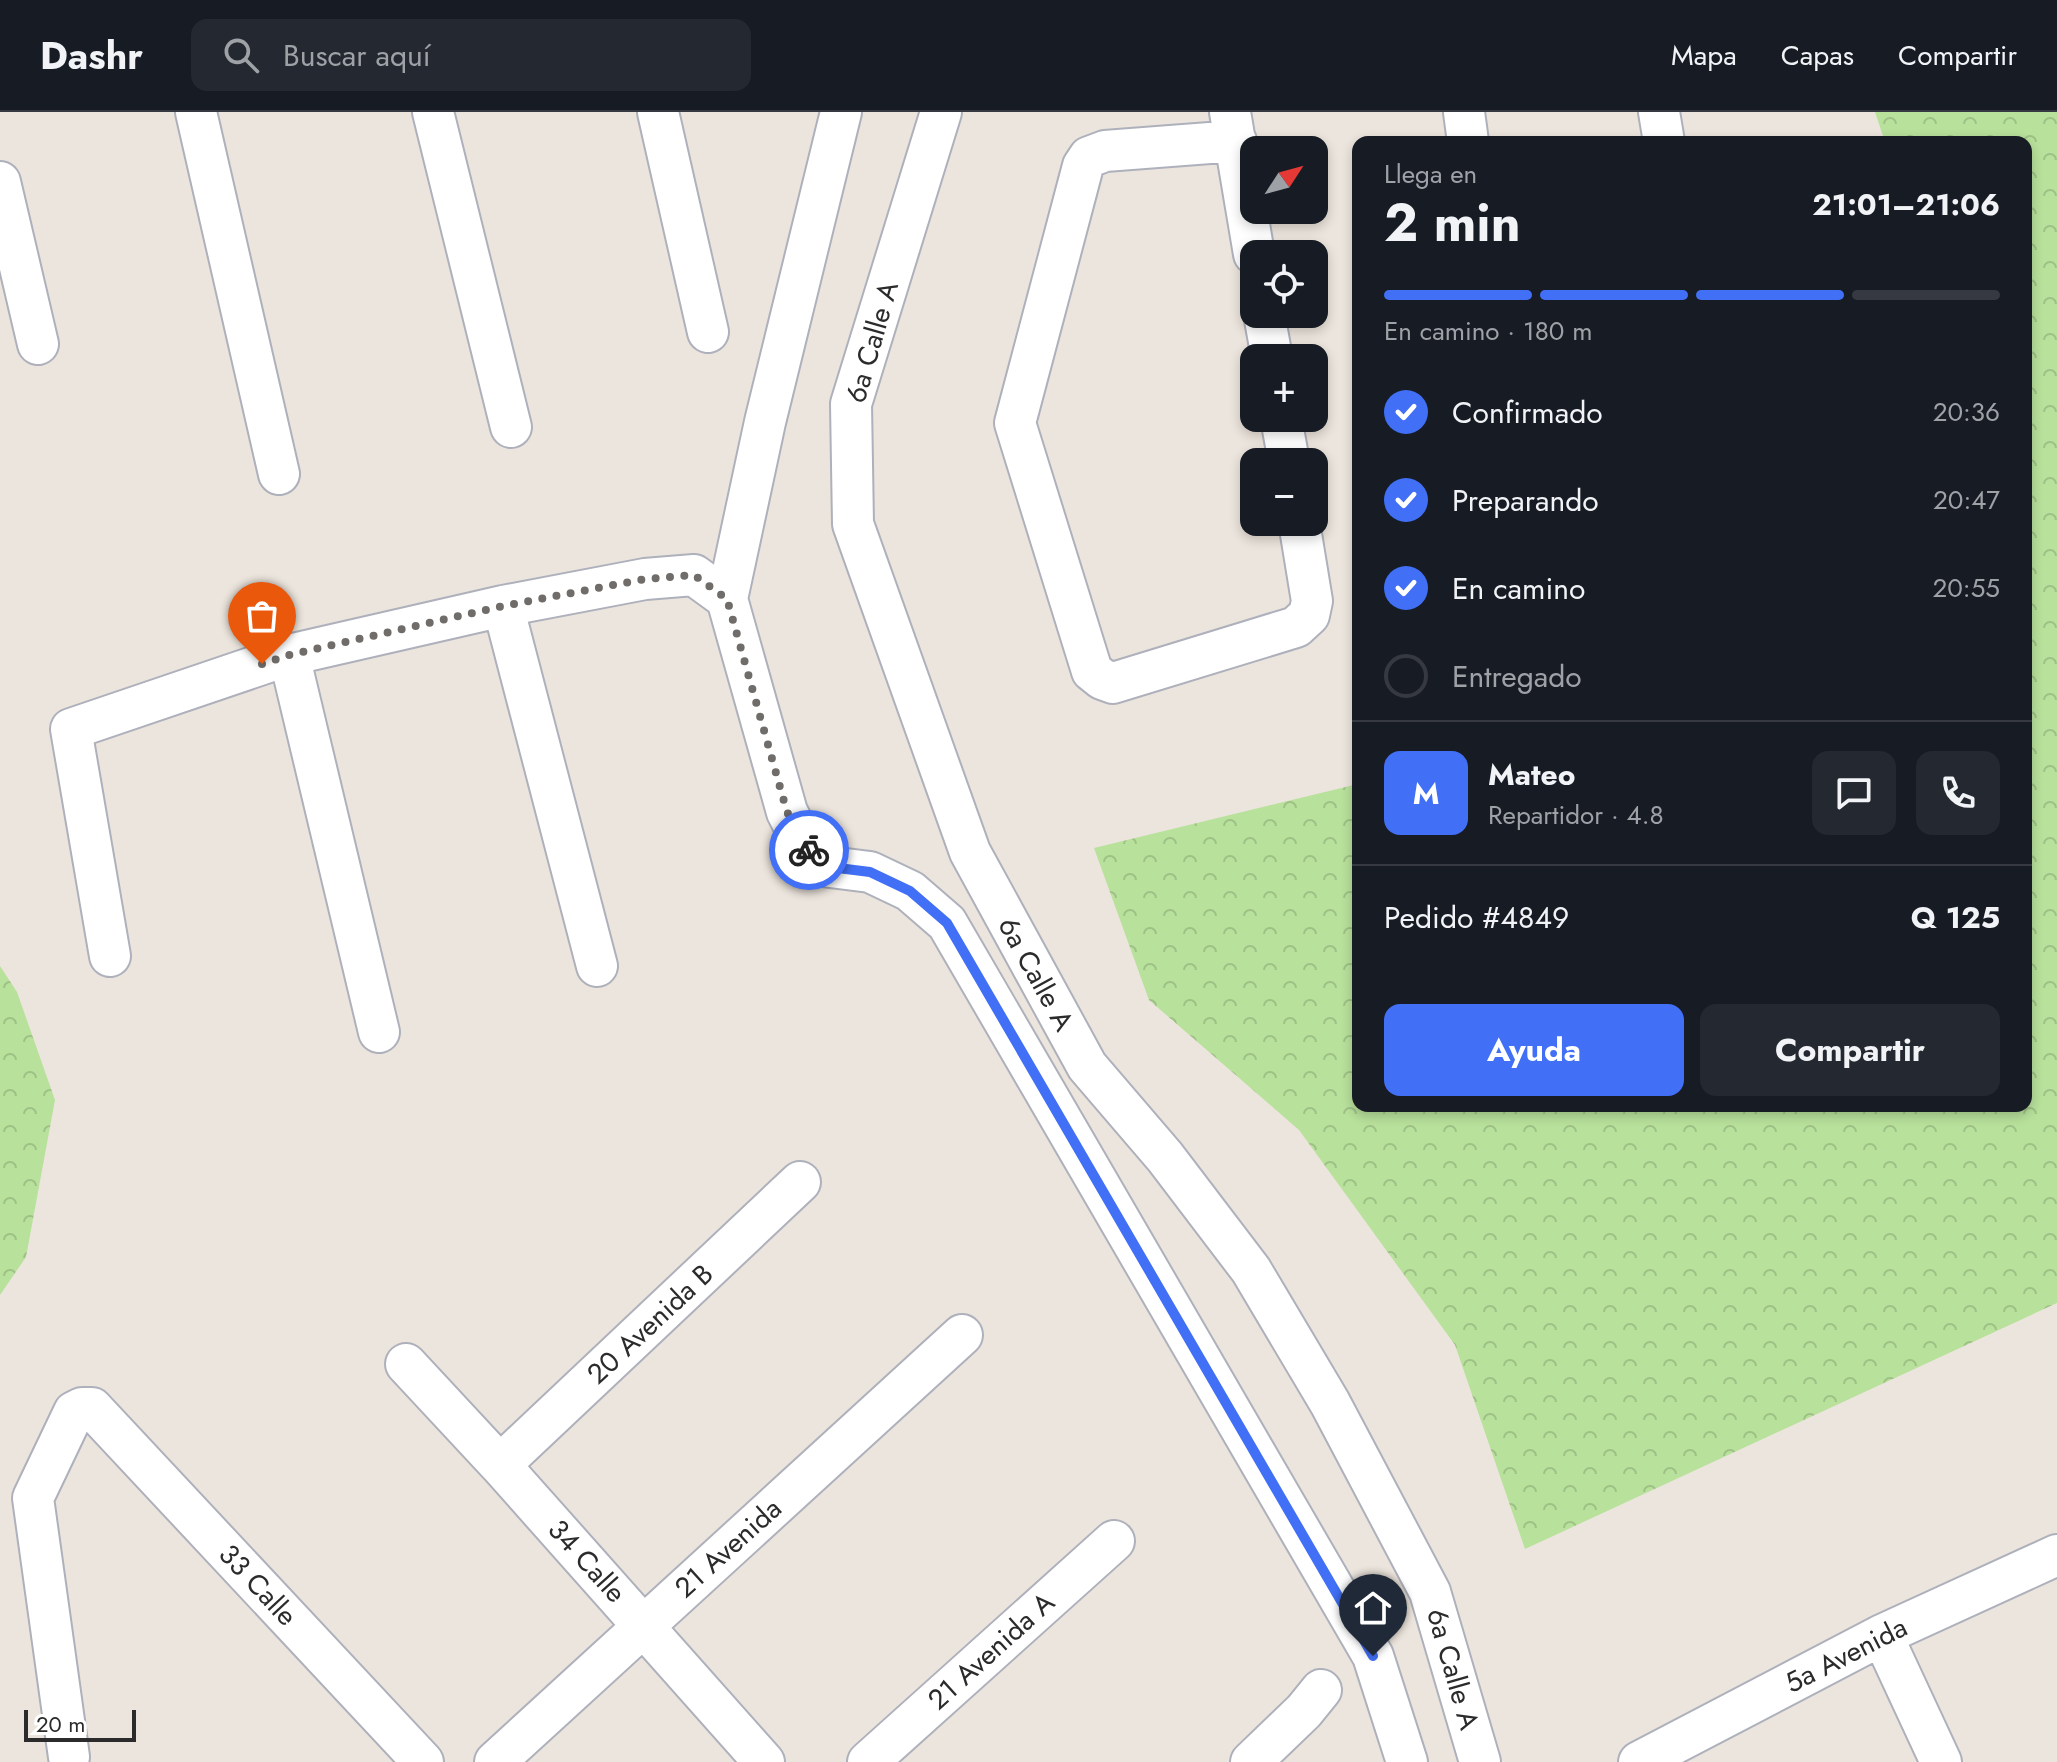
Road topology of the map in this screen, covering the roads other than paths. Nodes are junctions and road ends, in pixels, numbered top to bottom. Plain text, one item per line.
1 (196, 112) edge
2 (433, 112) edge
3 (658, 112) edge
4 (841, 112) edge
5 (941, 112) edge
6 (1464, 112) edge
7 (1659, 112) edge
8 (1233, 126) edge
9 (1467, 136) edge
10 (1663, 136) edge
11 (0, 182) edge
12 (1252, 240) edge
13 (708, 332) dead end
14 (38, 344) dead end
15 (511, 427) dead end
16 (279, 474) dead end
17 (1301, 536) edge
18 (727, 599) junction
19 (503, 606) junction
20 (289, 655) junction
21 (110, 956) dead end
22 (597, 966) dead end
23 (379, 1032) dead end
24 (800, 1182) dead end
25 (962, 1335) dead end
26 (406, 1364) dead end
27 (500, 1465) junction
28 (1114, 1541) dead end
29 (2057, 1555) edge
30 (644, 1625) junction
31 (1882, 1635) junction
32 (1321, 1690) dead end
33 (69, 1757) dead end
34 (423, 1762) edge
35 (495, 1762) edge
36 (764, 1762) edge
37 (868, 1762) edge
38 (1251, 1762) edge
39 (1407, 1762) edge
40 (1480, 1762) edge
41 (1639, 1762) edge
42 (1941, 1762) edge

1 - 16 street
2 - 15 street
3 - 13 street
4 - 18 street
5 - 40 street, 6a Calle A
6 - 9 street
7 - 10 street
8 - 12 street
8 - 17 street
11 - 14 street
18 - 19 street
18 - 39 street
19 - 20 street
19 - 22 street
20 - 21 street
20 - 23 street
24 - 27 street, 20 Avenida B
25 - 30 street, 21 Avenida
26 - 27 street, 34 Calle
27 - 30 street, 34 Calle
28 - 37 street, 21 Avenida A
29 - 31 street, 5a Avenida
30 - 35 street, 21 Avenida
30 - 36 street, 34 Calle
31 - 41 street, 5a Avenida
31 - 42 street
32 - 38 street
33 - 34 street, 33 Calle

